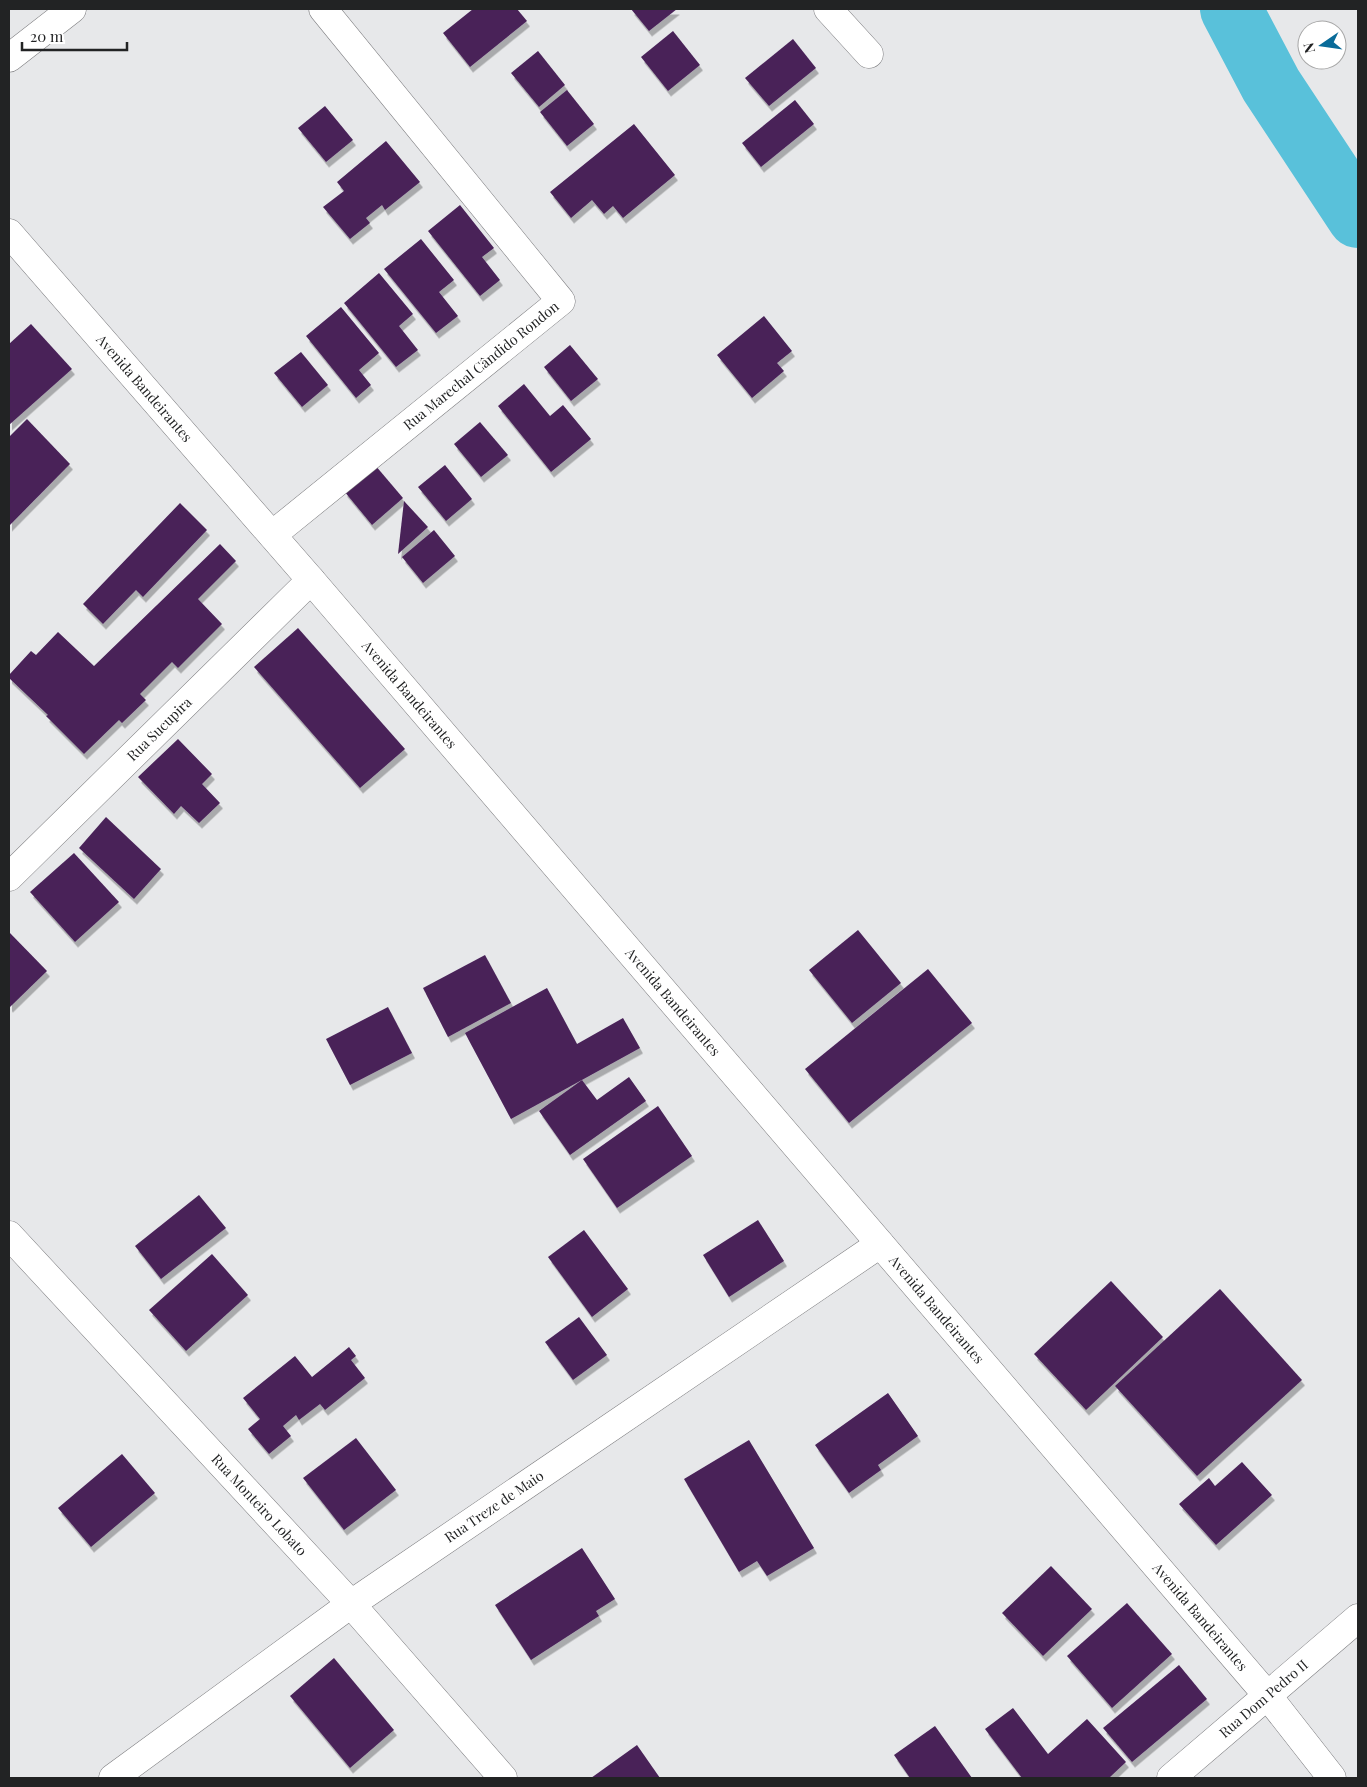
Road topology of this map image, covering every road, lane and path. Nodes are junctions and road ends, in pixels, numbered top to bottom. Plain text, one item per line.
1 (72, 9) edge
2 (323, 9) edge
3 (828, 9) edge
4 (869, 54) dead end
5 (9, 58) edge
6 (9, 232) edge
7 (272, 536) junction
8 (311, 580) junction
9 (9, 877) edge
10 (9, 1235) edge
11 (880, 1244) junction
12 (352, 1604) junction
13 (1358, 1618) edge
14 (1266, 1695) junction
15 (113, 1778) edge
16 (503, 1778) edge
17 (1171, 1778) edge
18 (1332, 1778) edge

1 - 5 street
2 - 7 street, Rua Marechal Cândido Rondon
3 - 4 street
6 - 7 street, Avenida Bandeirantes
7 - 8 street, Avenida Bandeirantes
8 - 9 street, Rua Sucupira
8 - 11 street, Avenida Bandeirantes
10 - 12 street, Rua Monteiro Lobato
11 - 12 street, Rua Treze de Maio
11 - 14 street, Avenida Bandeirantes
12 - 15 street, Rua Treze de Maio
12 - 16 street, Rua Monteiro Lobato
13 - 14 street, Rua Dom Pedro II
14 - 17 street, Rua Dom Pedro II
14 - 18 street, Avenida Bandeirantes

